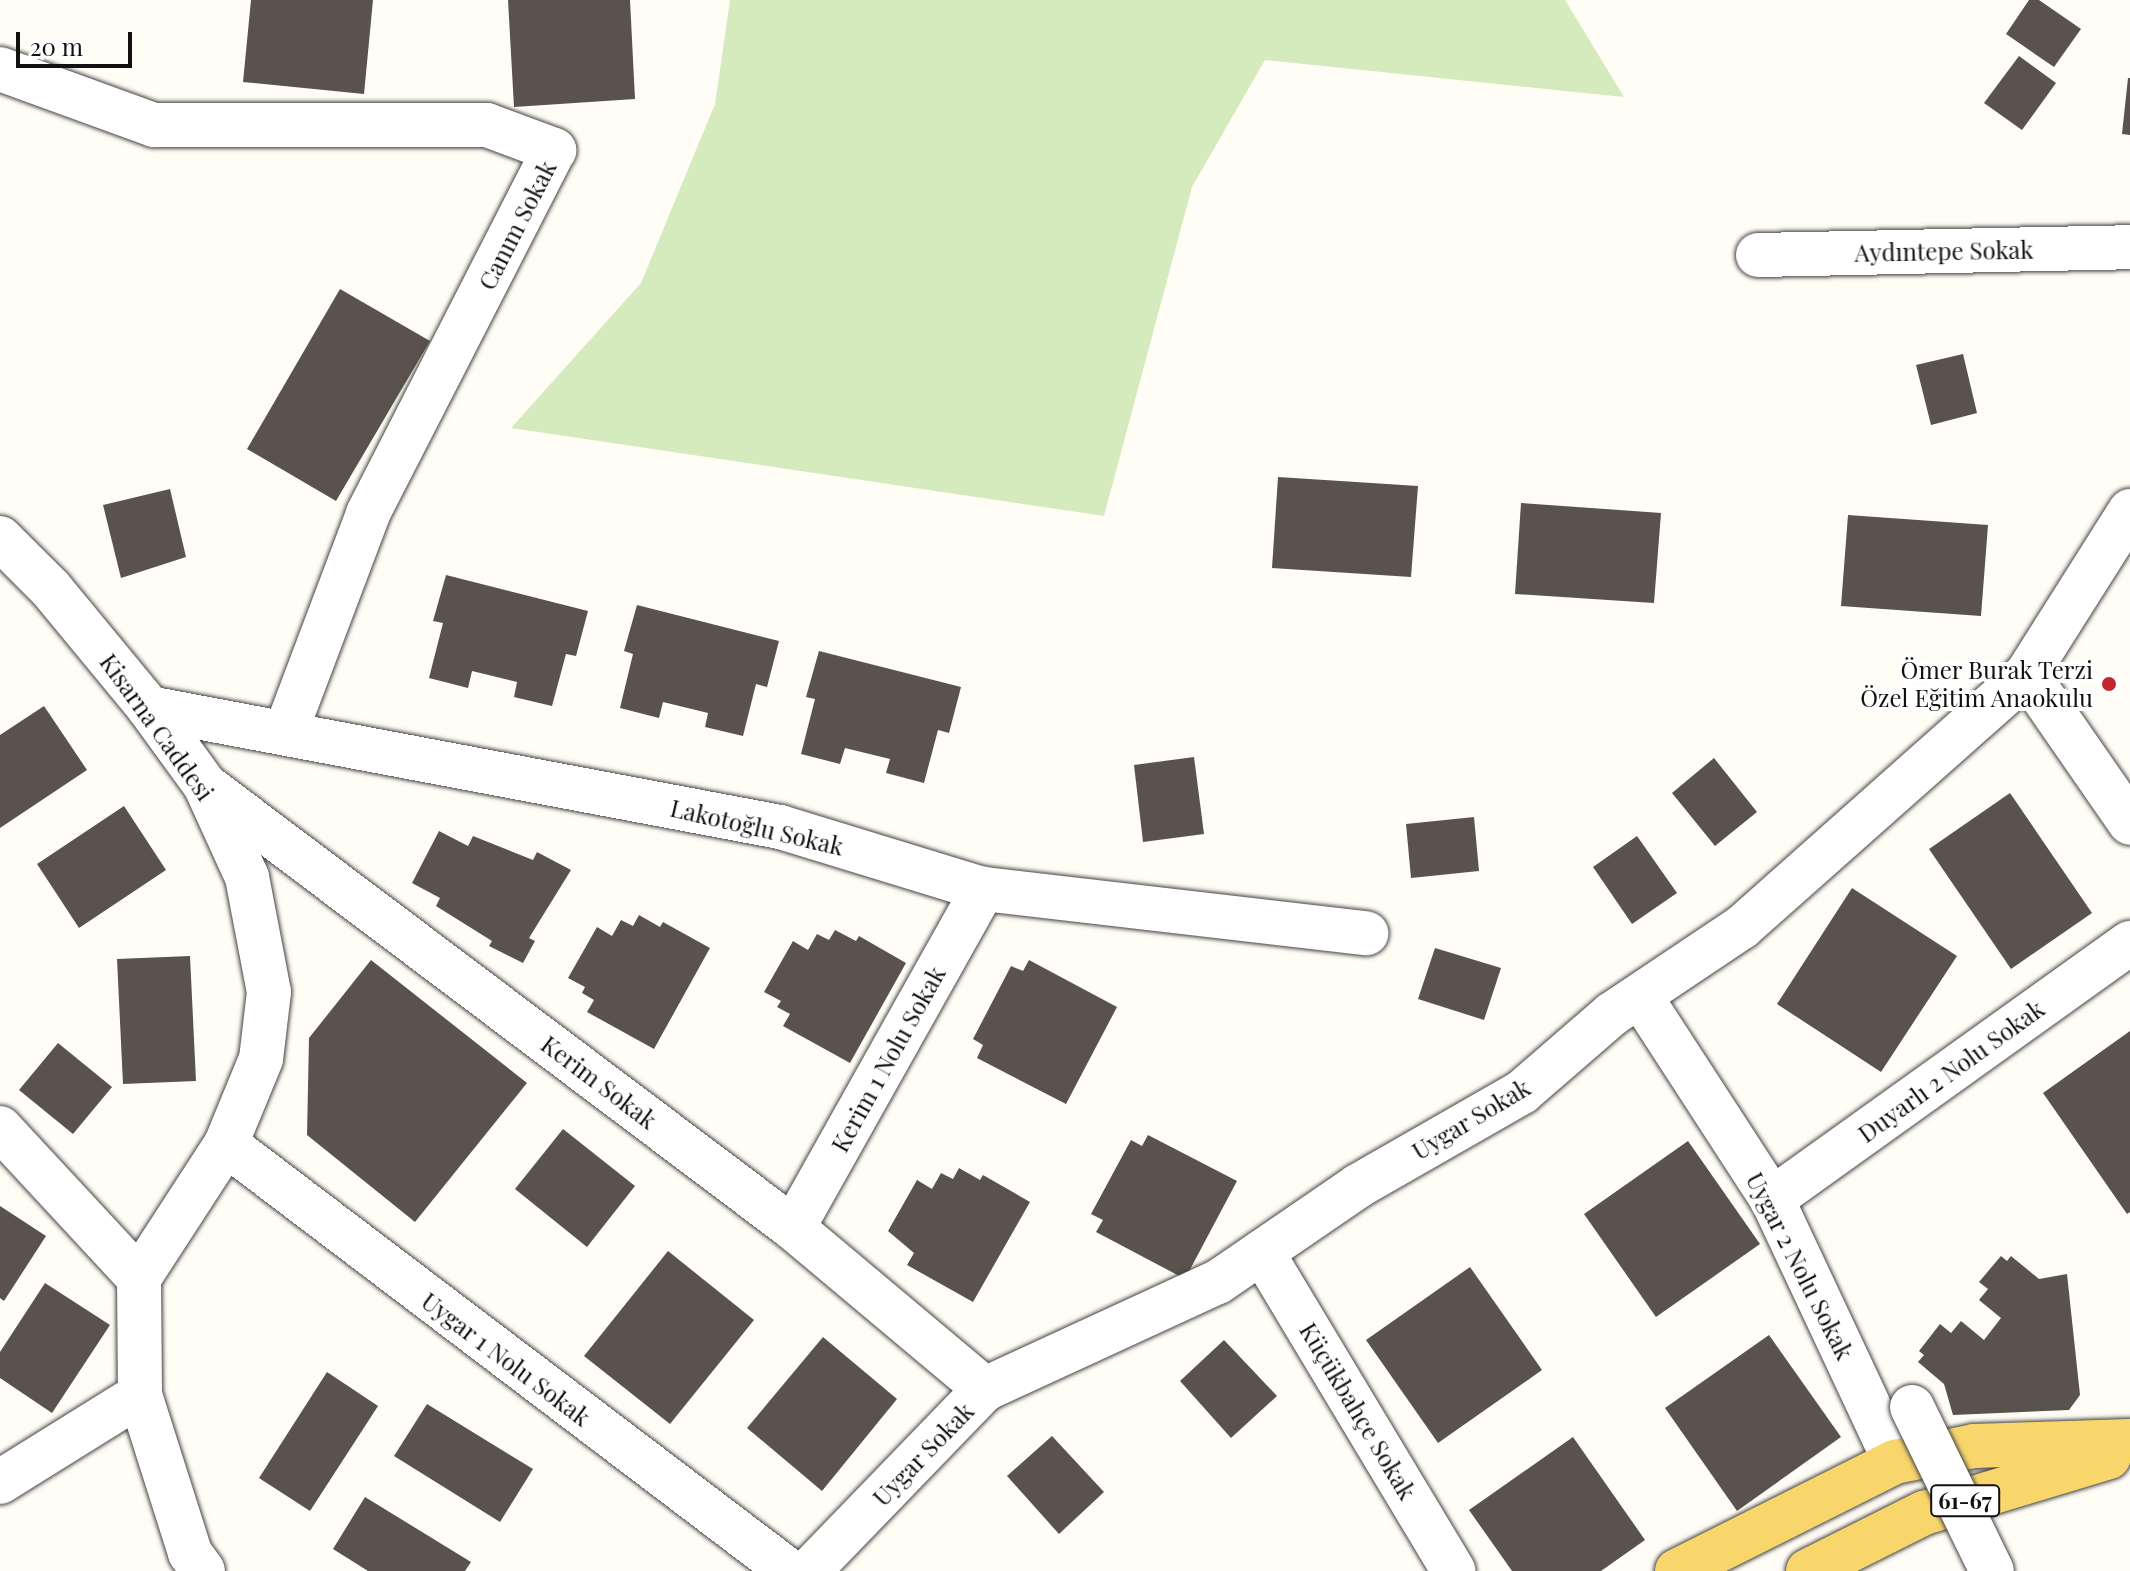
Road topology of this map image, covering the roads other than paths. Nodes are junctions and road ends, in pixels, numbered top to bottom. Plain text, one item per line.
1 (0, 69) edge
2 (2130, 247) edge
3 (1758, 255) dead end
4 (2130, 511) edge
5 (0, 538) edge
6 (2027, 674) junction
7 (149, 708) junction
8 (286, 731) junction
9 (205, 785) junction
10 (2130, 823) edge
11 (983, 889) junction
12 (1366, 933) dead end
13 (2130, 943) edge
14 (1640, 996) junction
15 (0, 1128) edge
16 (226, 1144) junction
17 (1772, 1199) junction
18 (793, 1228) junction
19 (1262, 1252) junction
20 (139, 1278) junction
21 (985, 1389) junction
22 (140, 1395) junction
23 (1894, 1414) junction
24 (2130, 1441) edge
25 (2130, 1451) edge
26 (1895, 1462) junction
27 (0, 1482) edge
28 (203, 1571) edge
29 (789, 1571) edge
30 (809, 1571) edge
31 (1454, 1571) edge
32 (1677, 1571) edge
33 (1808, 1571) edge
34 (1992, 1571) edge

1 - 8 street, Canım Sokak
2 - 3 street, Aydıntepe Sokak
4 - 6 street, Uygar Sokak
5 - 7 street, Kisarna Caddesi
6 - 10 street
6 - 14 street, Uygar Sokak
7 - 8 street, Lakotoğlu Sokak
7 - 9 street, Kisarna Caddesi
8 - 11 street, Lakotoğlu Sokak
9 - 16 street, Kisarna Caddesi
9 - 18 street, Kerim Sokak
11 - 12 street, Lakotoğlu Sokak
11 - 18 street, Kerim 1 Nolu Sokak
13 - 17 street, Duyarlı 2 Nolu Sokak
14 - 17 street, Uygar 2 Nolu Sokak
14 - 19 street, Uygar Sokak
15 - 20 street
16 - 20 street, Kisarna Caddesi
16 - 29 street, Uygar 1 Nolu Sokak
17 - 23 street, Uygar 2 Nolu Sokak
18 - 21 street, Kerim Sokak
19 - 21 street, Uygar Sokak
19 - 31 street, Küçükbahçe Sokak
20 - 22 street
21 - 30 street, Uygar Sokak
22 - 27 street
22 - 28 street
23 - 26 street, Uygar 2 Nolu Sokak
23 - 34 street, bridge
24 - 26 main road, 61-67
25 - 33 main road, 61-67
26 - 32 main road, 61-67

